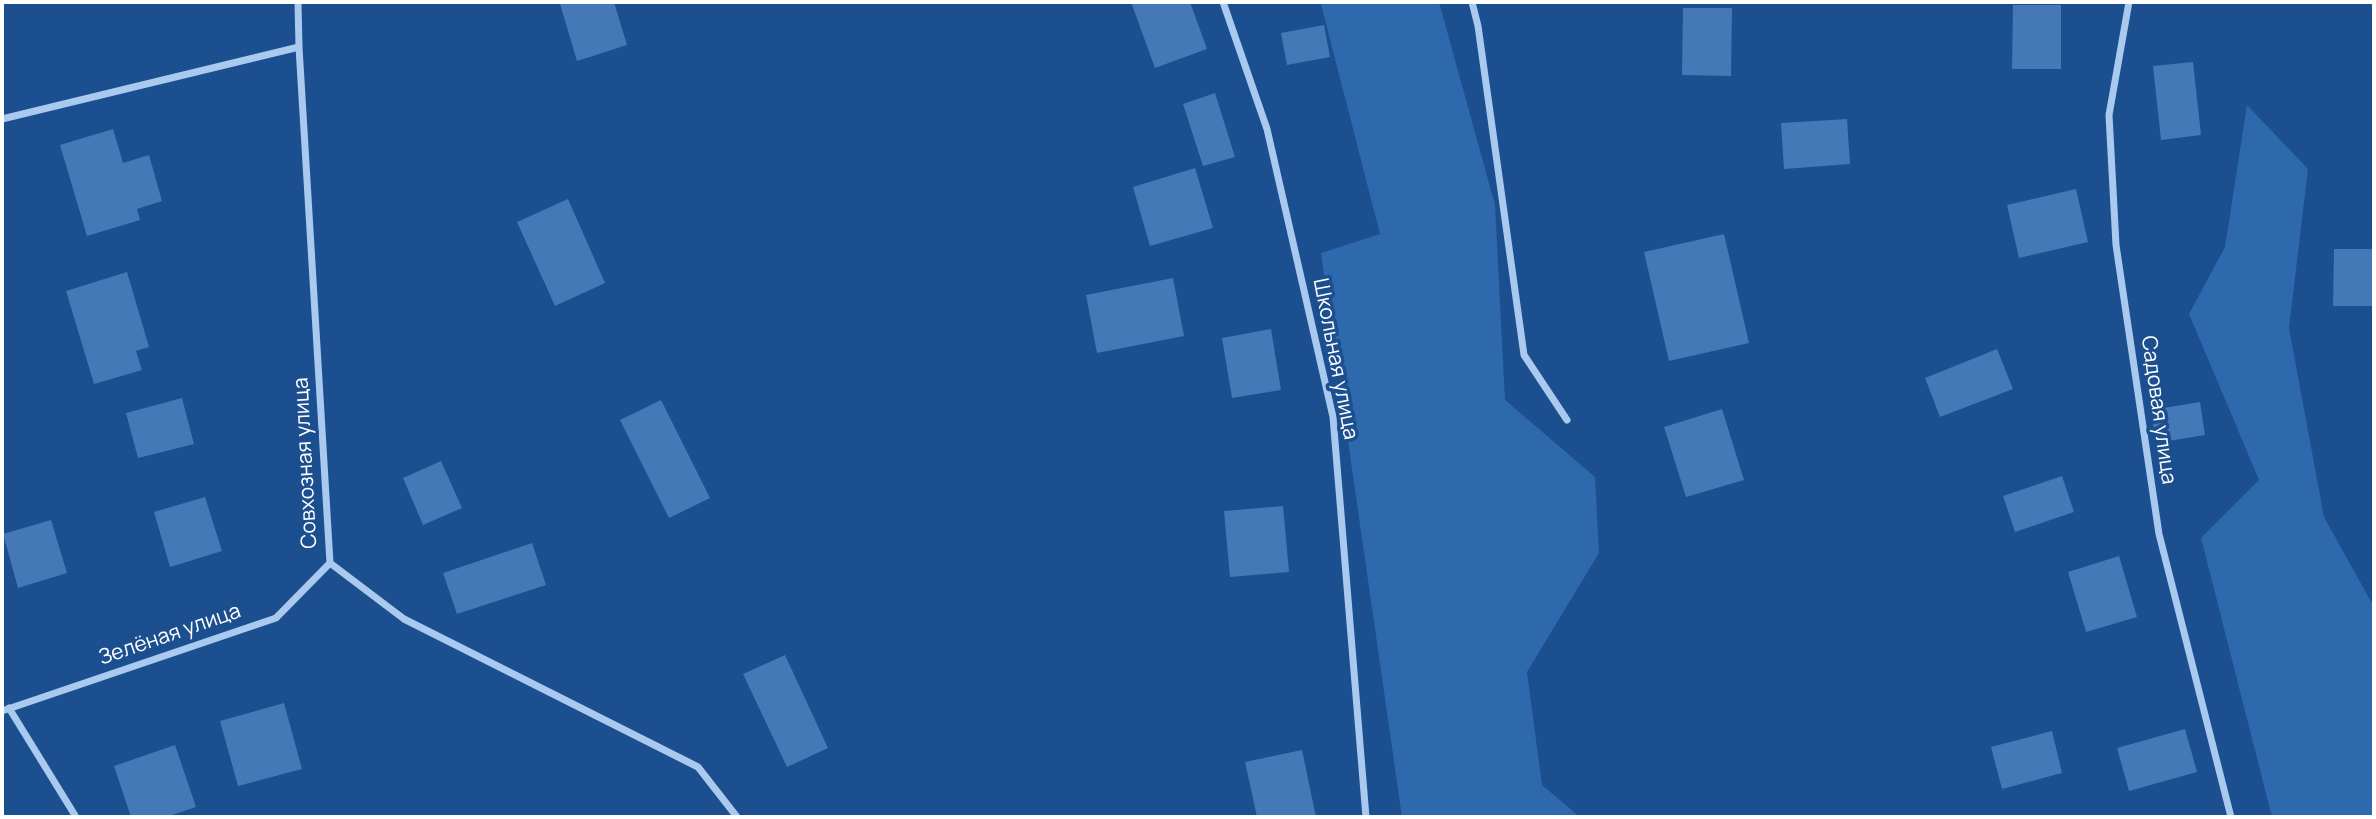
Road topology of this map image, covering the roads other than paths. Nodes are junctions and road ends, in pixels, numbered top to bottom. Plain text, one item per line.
1 (298, 2) edge
2 (1223, 2) edge
3 (1472, 2) edge
4 (2129, 2) edge
5 (299, 47) junction
6 (2, 119) edge
7 (1567, 420) dead end
8 (330, 563) junction
9 (5, 710) edge
10 (76, 817) edge
11 (737, 817) edge
12 (1366, 817) edge
13 (2231, 817) edge

1 - 5 street, Совхозная улица
2 - 12 street, Школьная улица
3 - 7 street
4 - 13 street, Садовая улица
5 - 6 street
5 - 8 street, Совхозная улица
8 - 9 street, Зелёная улица
8 - 11 street, Совхозная улица
9 - 10 street

